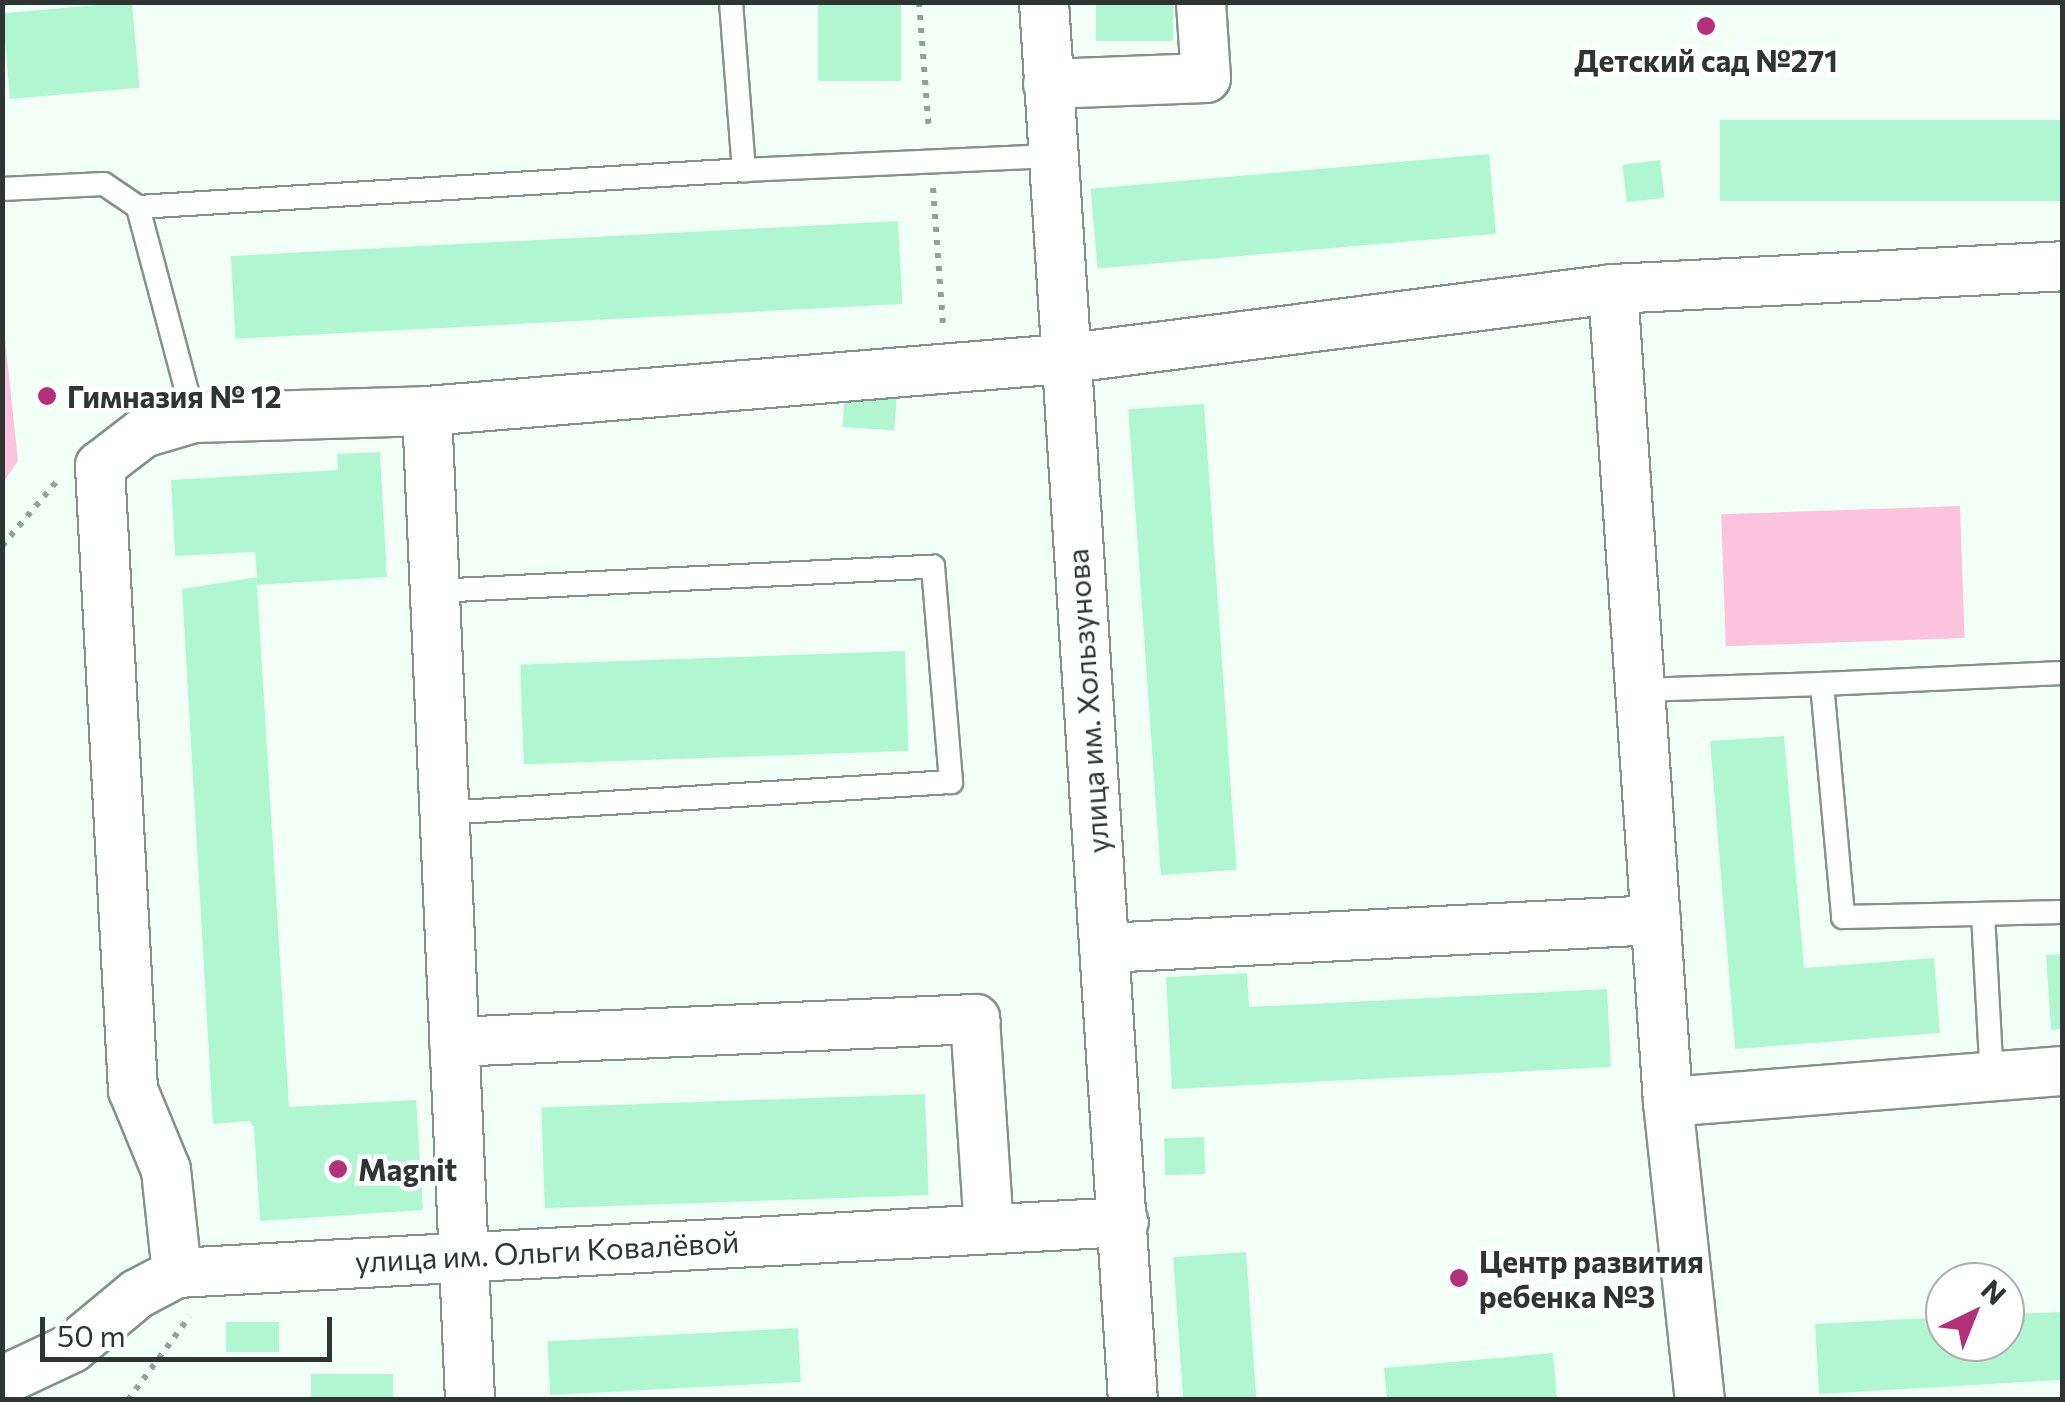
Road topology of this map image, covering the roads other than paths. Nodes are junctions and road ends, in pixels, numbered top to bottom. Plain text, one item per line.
1 (732, 2) edge
2 (1044, 2) edge
3 (1201, 2) edge
4 (1048, 84) junction
5 (1052, 156) junction
6 (744, 170) junction
7 (2, 189) edge
8 (138, 207) junction
9 (2062, 266) edge
10 (1613, 288) junction
11 (1062, 359) junction
12 (427, 411) junction
13 (194, 418) junction
14 (434, 590) junction
15 (2062, 673) edge
16 (1822, 684) junction
17 (1640, 690) junction
18 (444, 813) junction
19 (2062, 912) edge
20 (1983, 914) junction
21 (1656, 920) junction
22 (1105, 948) junction
23 (454, 1042) junction
24 (2062, 1071) edge
25 (1992, 1078) junction
26 (1668, 1102) junction
27 (1124, 1222) junction
28 (989, 1229) junction
29 (462, 1254) junction
30 (177, 1273) junction
31 (2, 1381) edge
32 (470, 1400) edge
33 (1133, 1400) edge
34 (1700, 1400) edge

1 - 6 lane
2 - 4 street, улица им. Хользунова
3 - 4 street
4 - 5 street, улица им. Хользунова
5 - 6 lane
5 - 11 street, улица им. Хользунова
6 - 8 lane
7 - 8 lane
8 - 13 lane
9 - 10 street
10 - 11 street
10 - 17 street
11 - 12 street
11 - 22 street, улица им. Хользунова
12 - 13 street
12 - 14 street
13 - 30 street
14 - 18 street
14 - 18 lane
15 - 16 lane
16 - 17 lane
16 - 20 lane
17 - 21 street
18 - 23 street
19 - 20 lane
20 - 25 lane
21 - 22 street
21 - 26 street
22 - 27 street, улица им. Хользунова
23 - 28 street
23 - 29 street
24 - 25 street
25 - 26 street
26 - 34 street
27 - 28 street, улица им. Ольги Ковалёвой
27 - 33 street, улица им. Хользунова
28 - 29 street, улица им. Ольги Ковалёвой
29 - 30 street, улица им. Ольги Ковалёвой
29 - 32 street
30 - 31 street, улица им. Ольги Ковалёвой

